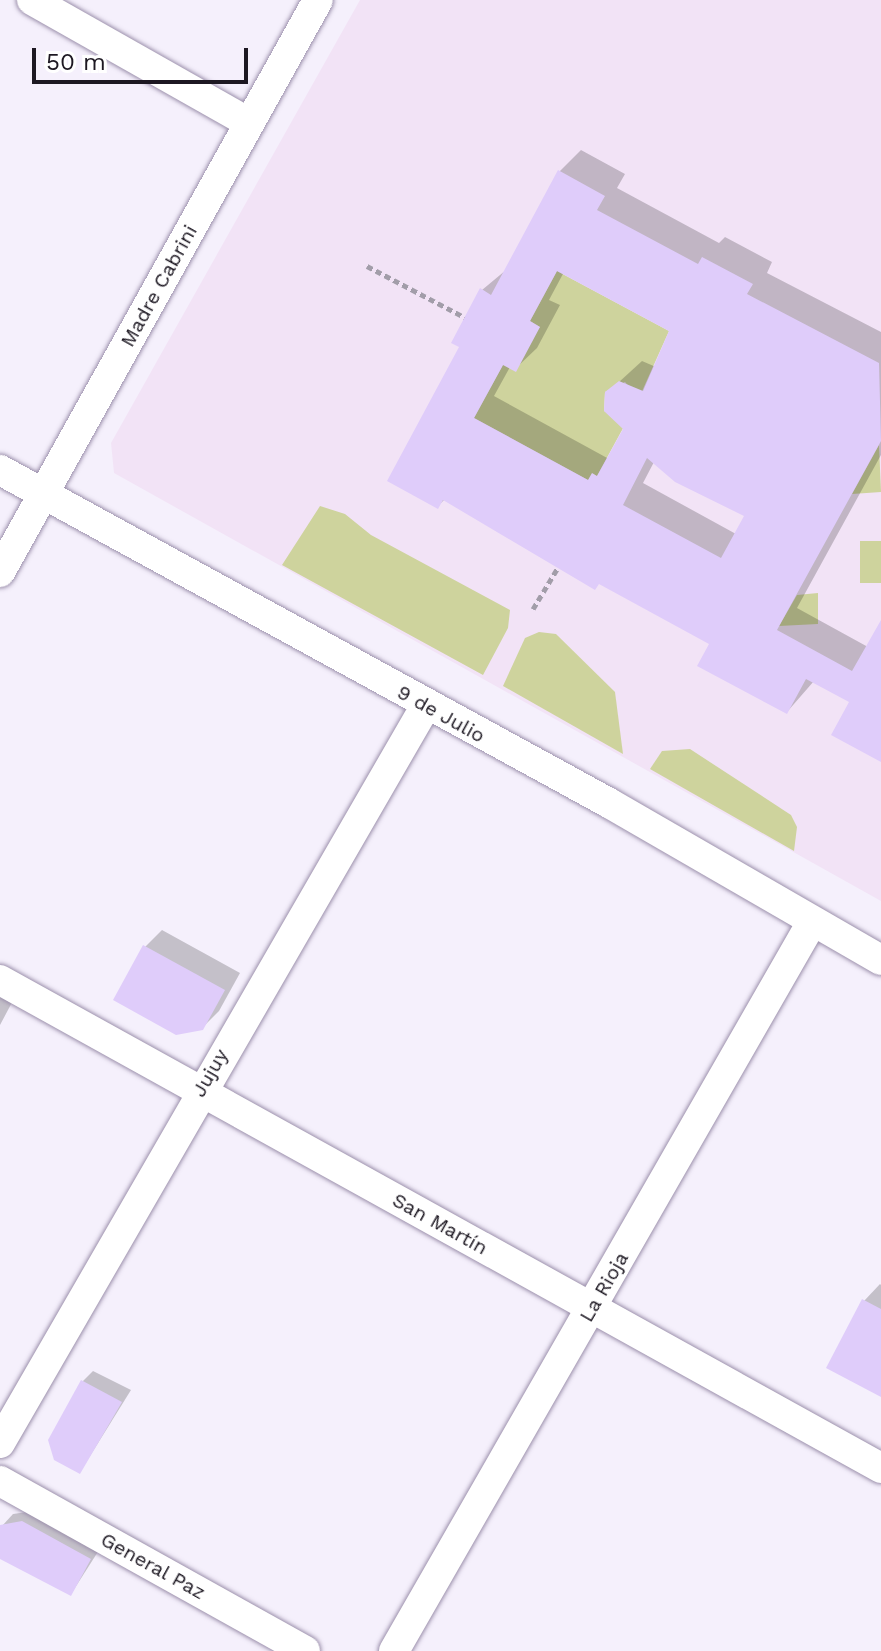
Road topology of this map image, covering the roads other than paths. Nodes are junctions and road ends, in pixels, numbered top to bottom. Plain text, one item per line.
1 (32, 0) edge
2 (318, 0) edge
3 (249, 123) junction
4 (0, 470) edge
5 (43, 494) junction
6 (0, 572) edge
7 (425, 707) junction
8 (812, 922) junction
9 (881, 960) edge
10 (0, 980) edge
11 (199, 1091) junction
12 (592, 1308) junction
13 (0, 1443) edge
14 (881, 1468) edge
15 (0, 1481) edge
16 (305, 1651) edge
17 (394, 1651) edge

1 - 3 street
2 - 3 street, Madre Cabrini
3 - 5 street, Madre Cabrini
4 - 5 street, 9 de Julio
5 - 6 street, Madre Cabrini
5 - 7 street, 9 de Julio
7 - 8 street, 9 de Julio
7 - 11 street, Jujuy
8 - 9 street, 9 de Julio
8 - 12 street, La Rioja
10 - 11 street, San Martín
11 - 12 street, San Martín
11 - 13 street, Jujuy
12 - 14 street, San Martín
12 - 17 street, La Rioja
15 - 16 street, General Paz

